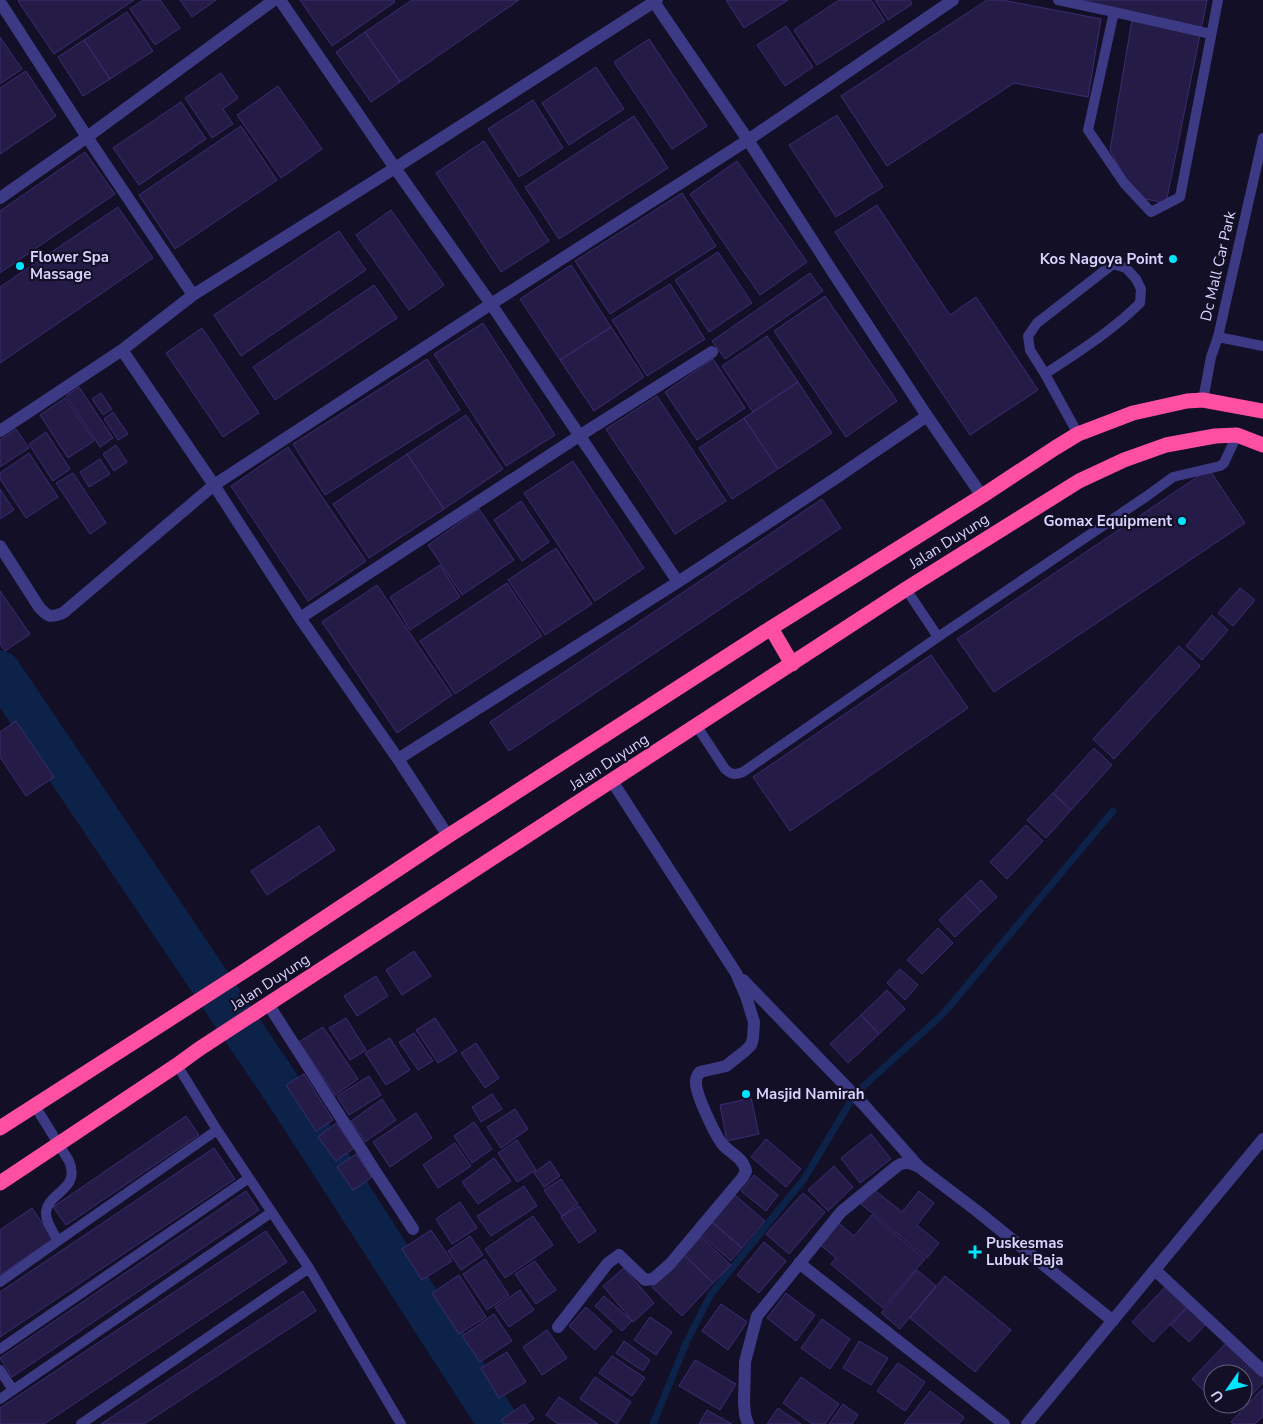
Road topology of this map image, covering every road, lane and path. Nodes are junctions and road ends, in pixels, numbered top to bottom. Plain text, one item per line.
1 (274, 0) edge
2 (280, 0) edge
3 (953, 0) edge
4 (1058, 0) edge
5 (1218, 0) edge
6 (655, 1) edge
7 (0, 2) edge
8 (1114, 12) junction
9 (1211, 34) junction
10 (87, 137) junction
11 (1263, 138) edge
12 (748, 140) junction
13 (396, 168) junction
14 (0, 198) edge
15 (193, 295) junction
16 (491, 304) junction
17 (1218, 337) junction
18 (1263, 346) edge
19 (122, 350) junction
20 (712, 352) dead end
21 (1045, 374) junction
22 (1203, 400) junction
23 (1263, 411) edge
24 (927, 416) junction
25 (0, 431) edge
26 (1078, 434) junction
27 (1237, 435) junction
28 (579, 436) junction
29 (1263, 445) edge
30 (214, 485) junction
31 (982, 496) junction
32 (0, 546) edge
33 (678, 582) junction
34 (906, 589) junction
35 (300, 618) junction
36 (771, 628) junction
37 (938, 637) junction
38 (792, 664) junction
39 (696, 725) junction
40 (398, 759) junction
41 (612, 781) junction
42 (448, 836) junction
43 (736, 973) junction
44 (264, 1007) junction
45 (177, 1065) junction
46 (35, 1106) junction
47 (0, 1128) edge
48 (218, 1130) junction
49 (1263, 1139) edge
50 (58, 1144) junction
51 (919, 1167) junction
52 (249, 1178) junction
53 (0, 1183) edge
54 (272, 1212) junction
55 (413, 1229) dead end
56 (58, 1241) junction
57 (799, 1263) junction
58 (309, 1268) junction
59 (1155, 1270) junction
60 (0, 1282) edge
61 (1113, 1321) junction
62 (558, 1327) dead end
63 (0, 1349) edge
64 (0, 1370) edge
65 (1263, 1371) edge
66 (13, 1390) junction
67 (0, 1399) edge
68 (81, 1424) edge
69 (401, 1424) edge
70 (748, 1424) edge
71 (1004, 1424) edge
72 (1028, 1424) edge

1 - 10 street
2 - 13 street
3 - 12 street
4 - 8 lane
5 - 9 lane
6 - 12 street
6 - 13 street
7 - 10 street
8 - 9 lane
8 - 9 lane
10 - 14 street
10 - 15 street
11 - 17 lane, Dc Mall Car Park
12 - 16 street
12 - 24 street
13 - 15 street
13 - 16 street
15 - 19 street
16 - 28 street
16 - 30 street
17 - 18 lane
17 - 22 lane, Dc Mall Car Park
19 - 25 street
19 - 30 street
20 - 28 street
21 - 21 lane
21 - 26 lane
22 - 23 highway, Jalan Duyung
22 - 26 highway, Jalan Duyung
24 - 31 street
24 - 33 street
26 - 31 highway, Jalan Duyung
27 - 29 highway, Jalan Duyung
27 - 34 highway, Jalan Duyung
27 - 37 lane
28 - 33 street
28 - 35 street
30 - 32 street
30 - 35 street
31 - 36 highway, Jalan Duyung
33 - 40 street
34 - 37 lane
34 - 38 highway, Jalan Duyung
35 - 40 street
36 - 38 highway
36 - 42 highway, Jalan Duyung
37 - 39 lane
38 - 39 highway, Jalan Duyung
39 - 41 highway, Jalan Duyung
40 - 42 street
41 - 43 street
41 - 44 highway, Jalan Duyung
42 - 46 highway, Jalan Duyung
43 - 51 street
43 - 62 street
44 - 45 highway, Jalan Duyung
44 - 55 street
45 - 48 lane
45 - 50 highway, Jalan Duyung
46 - 47 highway, Jalan Duyung
46 - 50 lane
48 - 52 lane
48 - 56 lane
49 - 59 street
50 - 53 highway, Jalan Duyung
50 - 56 lane
51 - 57 street
51 - 61 street
52 - 54 lane
52 - 63 lane
54 - 58 lane
54 - 66 lane
56 - 60 lane
57 - 70 street
57 - 71 street
58 - 68 lane
58 - 69 lane
59 - 61 street
59 - 65 street
61 - 72 street
64 - 66 lane
66 - 67 lane

